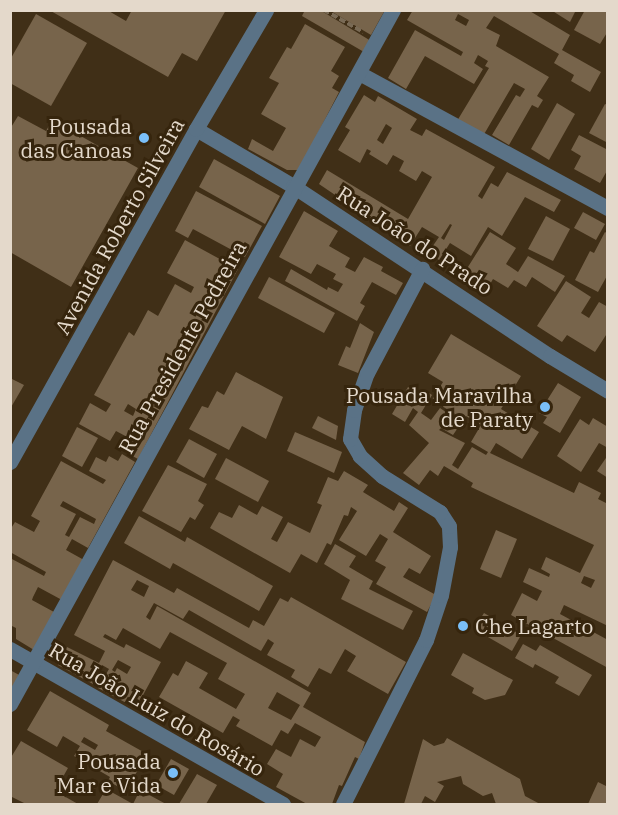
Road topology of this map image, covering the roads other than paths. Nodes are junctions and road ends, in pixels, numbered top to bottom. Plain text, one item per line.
1 (266, 10) edge
2 (393, 10) edge
3 (359, 73) junction
4 (196, 129) junction
5 (293, 186) junction
6 (608, 208) edge
7 (422, 269) junction
8 (608, 391) edge
9 (10, 462) edge
10 (10, 649) edge
11 (33, 663) junction
12 (10, 704) edge
13 (283, 804) edge
14 (343, 804) edge

1 - 4 street, Avenida Roberto Silveira
2 - 3 street, Rua Presidente Pedreira
3 - 5 street, Rua Presidente Pedreira
3 - 6 street
4 - 5 street, Rua João do Prado
4 - 9 street, Avenida Roberto Silveira
5 - 7 street, Rua João do Prado
5 - 11 street, Rua Presidente Pedreira
7 - 8 street, Rua João do Prado
7 - 14 street
10 - 11 street, Rua João Luiz do Rosário
11 - 12 street, Rua Presidente Pedreira
11 - 13 street, Rua João Luiz do Rosário

